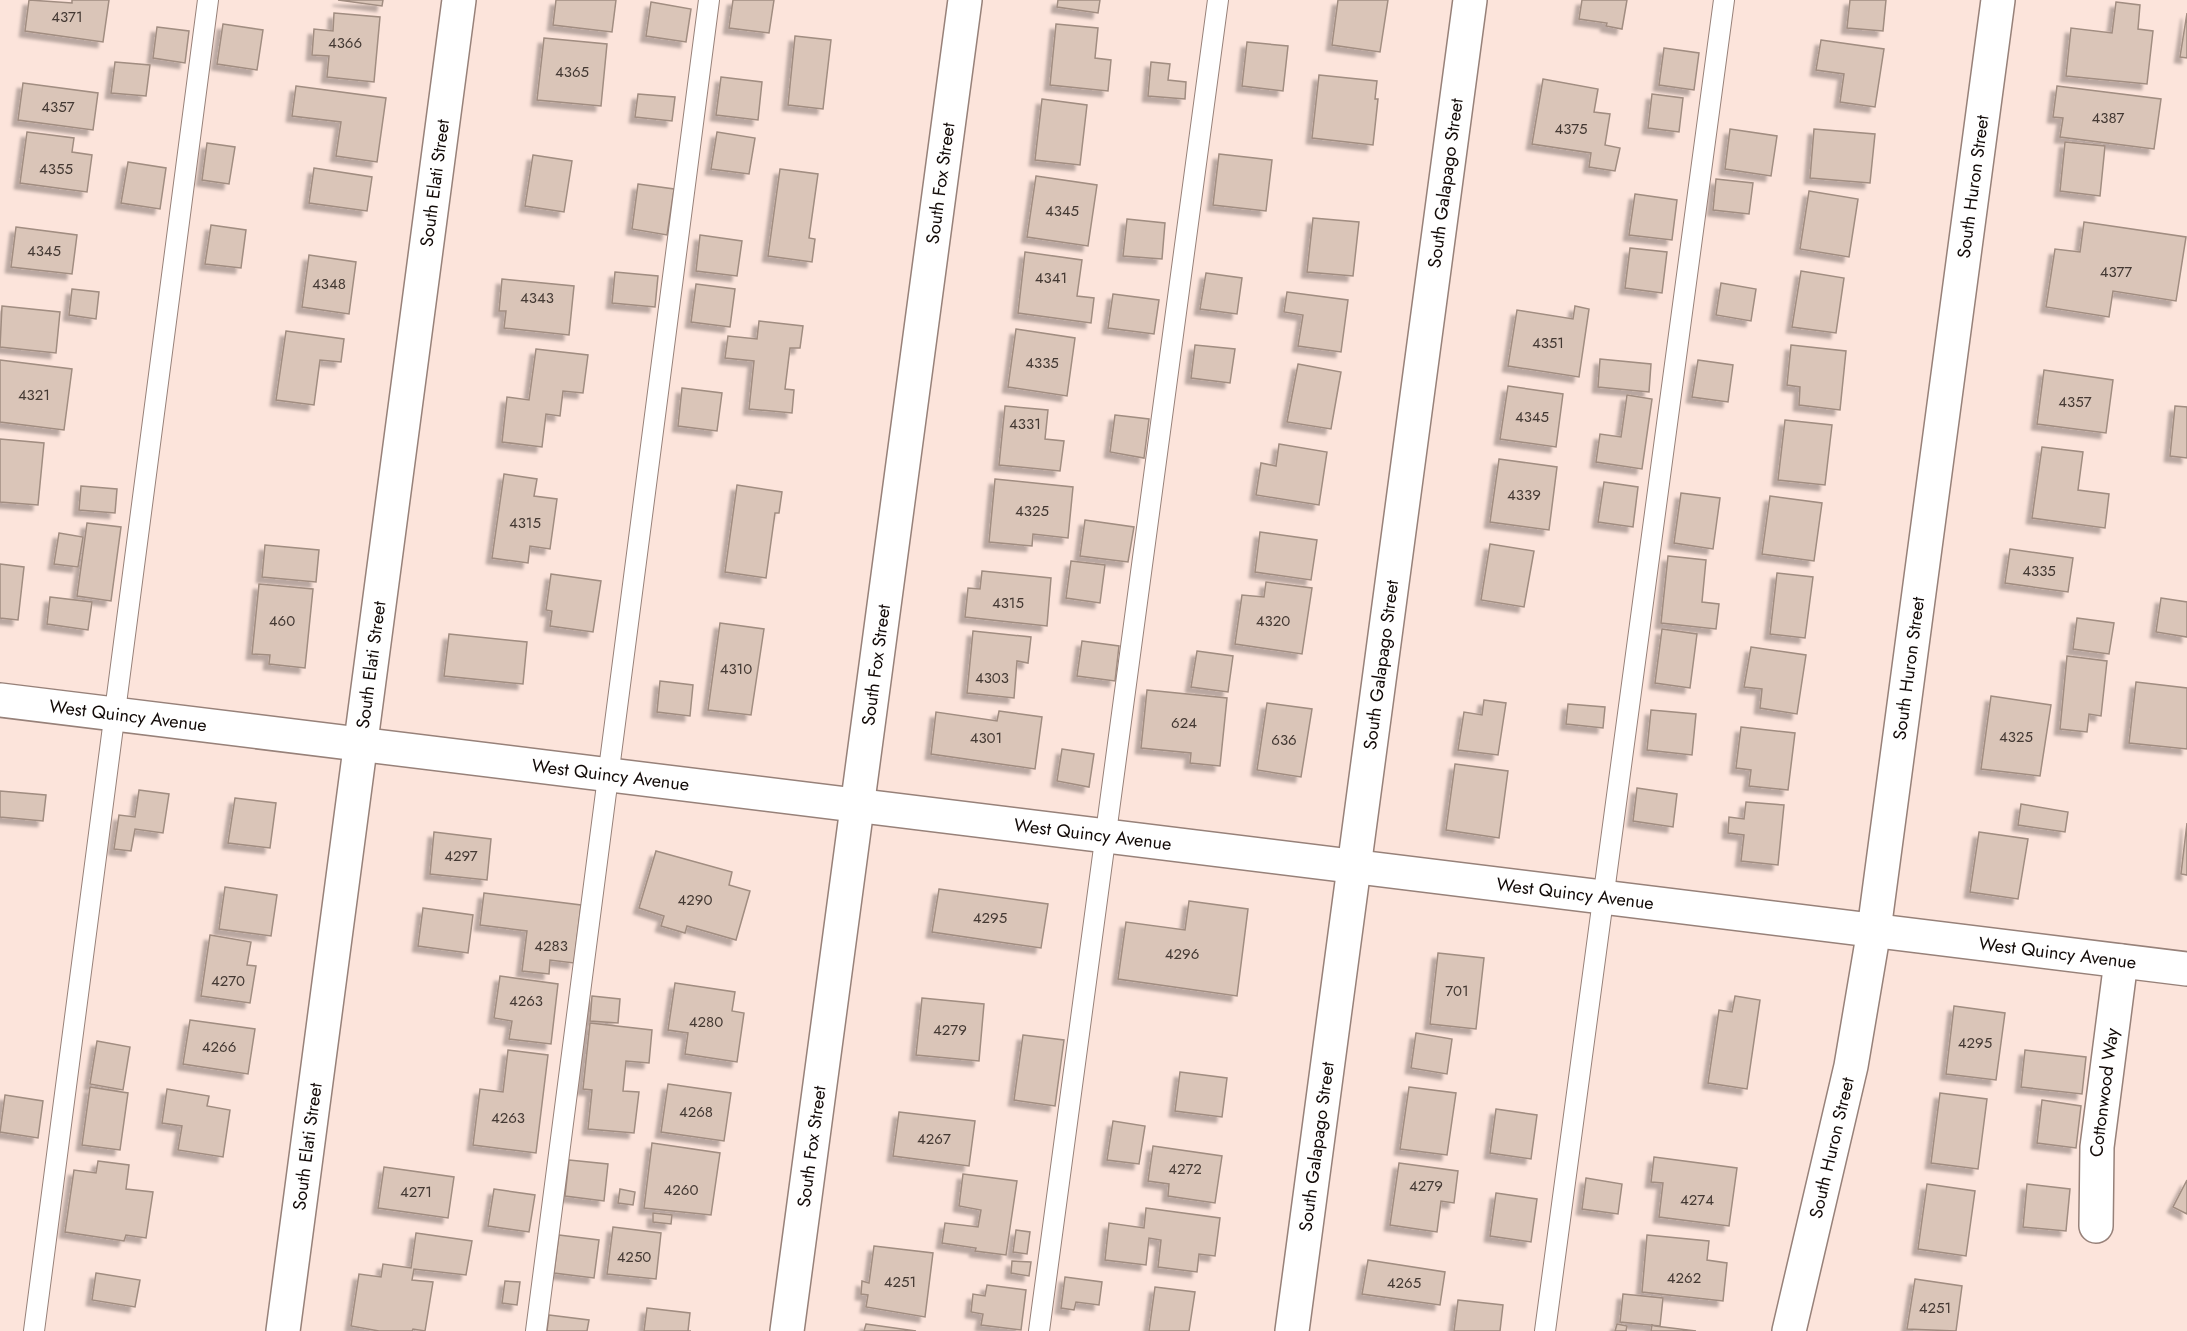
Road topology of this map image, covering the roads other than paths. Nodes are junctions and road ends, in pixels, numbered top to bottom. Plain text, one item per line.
1 (208, 0) edge
2 (459, 0) edge
3 (709, 0) edge
4 (965, 0) edge
5 (1218, 0) edge
6 (1470, 0) edge
7 (1724, 0) edge
8 (1998, 0) edge
9 (0, 700) edge
10 (114, 713) junction
11 (362, 745) junction
12 (609, 776) junction
13 (858, 806) junction
14 (1105, 836) junction
15 (1353, 866) junction
16 (1604, 897) junction
17 (1874, 930) junction
18 (2121, 961) junction
19 (2187, 969) edge
20 (2096, 1226) dead end
21 (34, 1331) edge
22 (283, 1331) edge
23 (537, 1331) edge
24 (787, 1331) edge
25 (1040, 1331) edge
26 (1292, 1331) edge
27 (1545, 1331) edge
28 (1789, 1331) edge

1 - 10 lane
2 - 11 street, South Elati Street
3 - 12 lane
4 - 13 street, South Fox Street
5 - 14 lane
6 - 15 street, South Galapago Street
7 - 16 lane
8 - 17 street, South Huron Street
9 - 10 street, West Quincy Avenue
10 - 11 street, West Quincy Avenue
10 - 21 lane
11 - 12 street, West Quincy Avenue
11 - 22 street, South Elati Street
12 - 13 street, West Quincy Avenue
12 - 23 lane
13 - 14 street, West Quincy Avenue
13 - 24 street, South Fox Street
14 - 15 street, West Quincy Avenue
14 - 25 lane
15 - 16 street, West Quincy Avenue
15 - 26 street, South Galapago Street
16 - 17 street, West Quincy Avenue
16 - 27 lane
17 - 18 street, West Quincy Avenue
17 - 28 street, South Huron Street
18 - 19 street, West Quincy Avenue
18 - 20 street, Cottonwood Way

